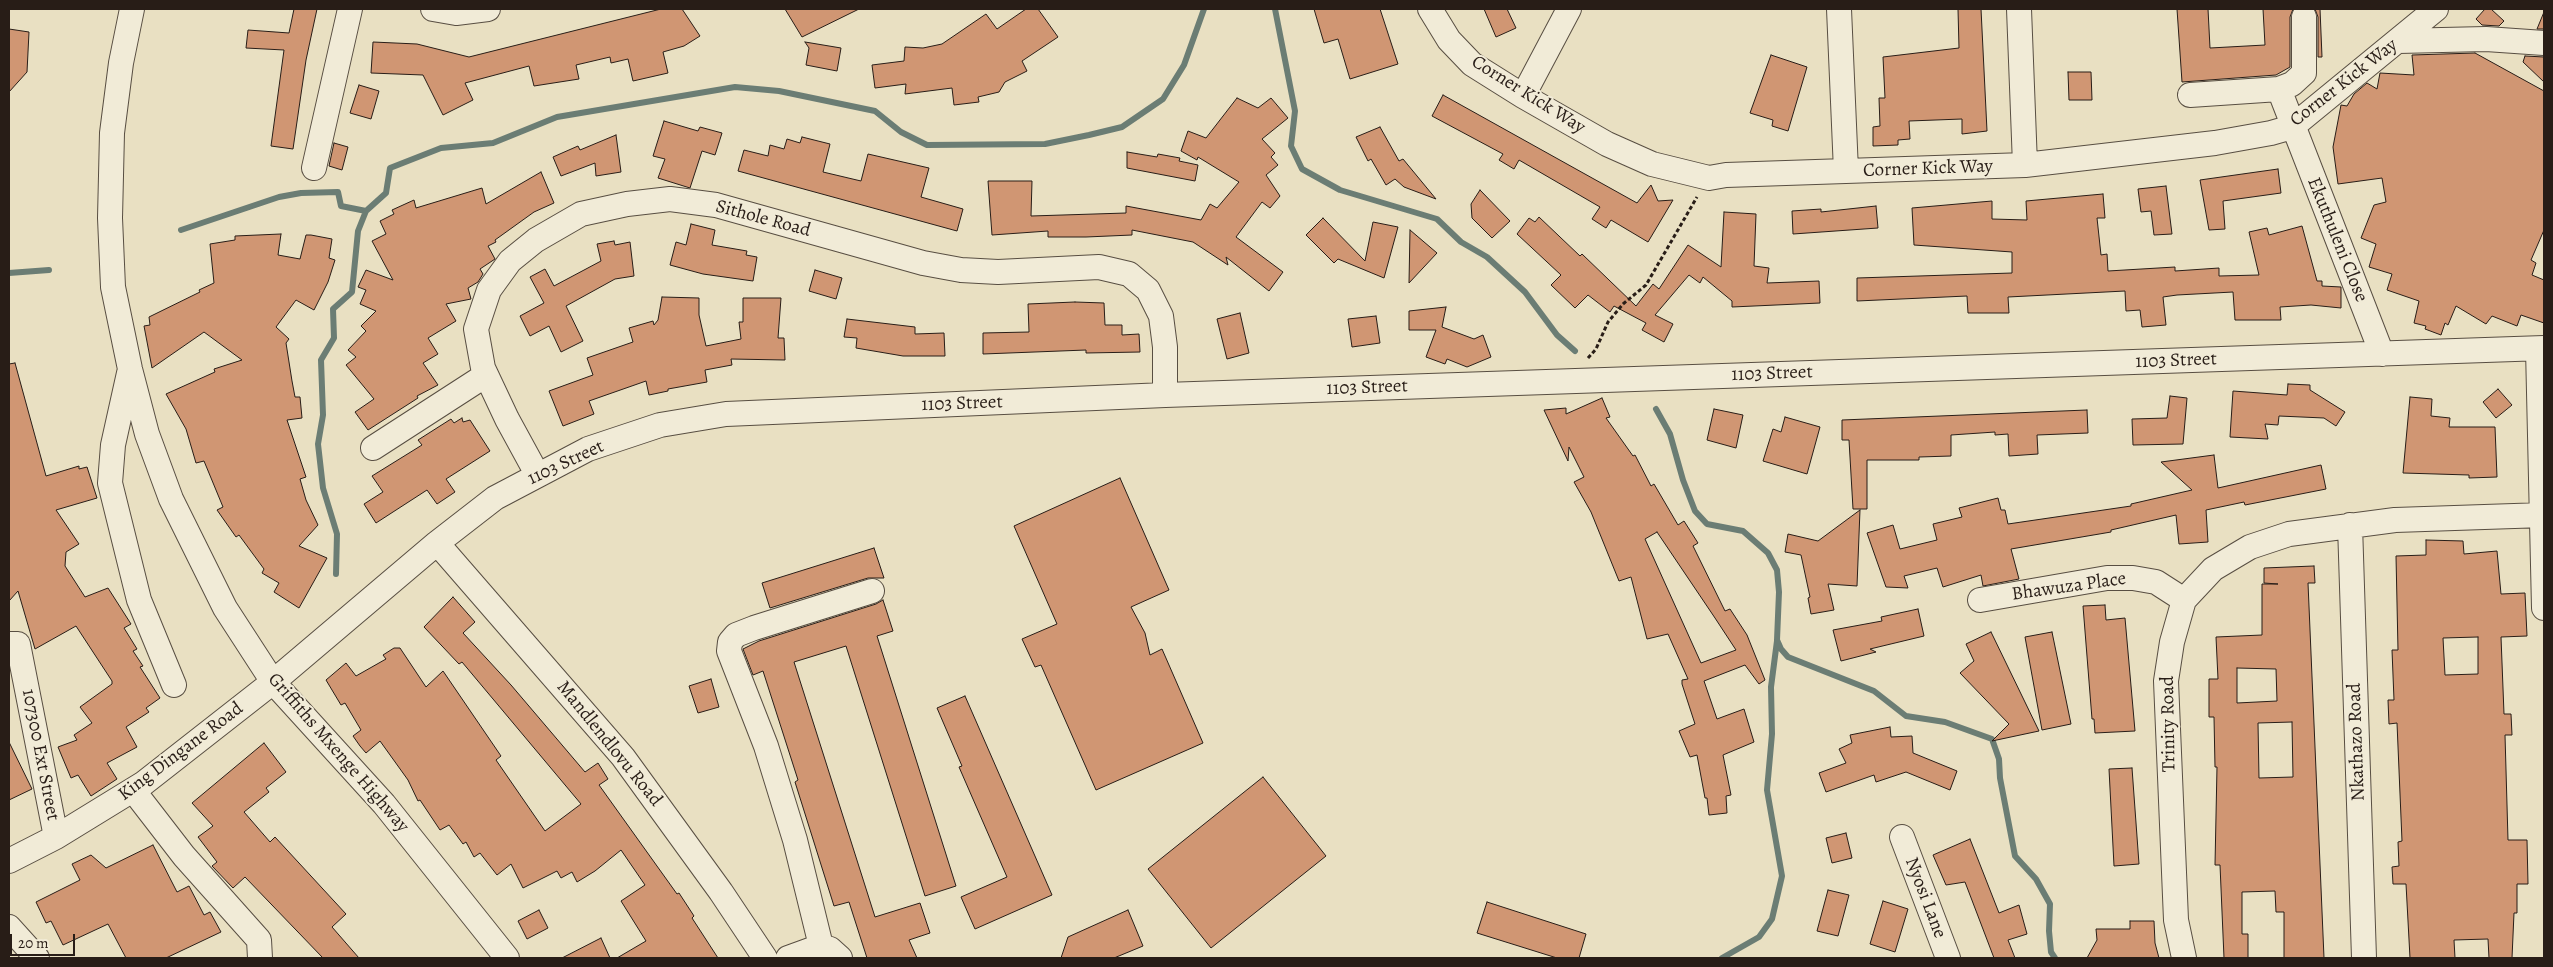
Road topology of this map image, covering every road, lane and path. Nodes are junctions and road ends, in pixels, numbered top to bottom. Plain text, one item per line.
1 (132, 9) edge
2 (350, 9) edge
3 (433, 9) edge
4 (488, 9) edge
5 (1430, 9) edge
6 (1568, 9) edge
7 (1839, 9) edge
8 (2019, 9) edge
9 (2436, 9) edge
10 (2304, 17) dead end
11 (2398, 41) junction
12 (2544, 43) edge
13 (2279, 89) junction
14 (2190, 95) dead end
15 (1523, 96) junction
16 (2292, 127) junction
17 (2025, 165) junction
18 (314, 168) dead end
19 (1846, 171) junction
20 (1709, 178) junction
21 (2541, 348) edge
22 (2382, 354) junction
23 (1583, 362) dead end
24 (130, 369) junction
25 (486, 374) junction
26 (1165, 395) junction
27 (373, 448) dead end
28 (537, 474) junction
29 (2543, 515) edge
30 (2350, 526) junction
31 (437, 543) junction
32 (872, 591) dead end
33 (1980, 600) dead end
34 (2184, 600) junction
35 (2544, 608) edge
36 (13, 644) edge
37 (273, 682) junction
38 (174, 685) dead end
39 (133, 790) junction
40 (56, 837) junction
41 (1902, 837) dead end
42 (9, 861) edge
43 (9, 927) edge
44 (831, 952) edge
45 (37, 958) edge
46 (260, 958) edge
47 (506, 958) edge
48 (765, 958) edge
49 (788, 958) edge
50 (1948, 958) edge
51 (2184, 958) edge
52 (2364, 958) edge

1 - 24 street, Griffiths Mxenge Highway
2 - 18 street
3 - 4 street
5 - 15 street, Corner Kick Way
6 - 15 street
7 - 19 street
8 - 17 street
9 - 11 street, Corner Kick Way
10 - 13 street
11 - 12 street
11 - 16 street, Corner Kick Way
13 - 14 street
13 - 16 street, Ekuthuleni Close
15 - 20 street, Corner Kick Way
16 - 17 street, Corner Kick Way
16 - 22 street, Ekuthuleni Close
17 - 19 street, Corner Kick Way
19 - 20 street, Corner Kick Way
20 - 23 path
21 - 22 street, 1103 Street
21 - 29 street
22 - 26 street, 1103 Street
24 - 37 street, Griffiths Mxenge Highway
24 - 38 street
25 - 26 street, Sithole Road
25 - 27 street
25 - 28 street, Sithole Road
26 - 28 street, 1103 Street
28 - 31 street, 1103 Street
29 - 30 street, Trinity Road
29 - 35 street
30 - 34 street, Trinity Road
30 - 52 street, Nkathazo Road
31 - 37 street, 1103 Street
31 - 48 street, Mandlendlovu Road
32 - 44 street
33 - 34 street, Bhawuza Place
34 - 51 street, Trinity Road
36 - 40 street, 107300 Ext Street
37 - 39 street, King Dingane Road
37 - 47 street, Griffiths Mxenge Highway
39 - 40 street, King Dingane Road
39 - 46 street
40 - 42 street, King Dingane Road
41 - 50 street, Nyosi Lane
43 - 45 street
44 - 49 street

